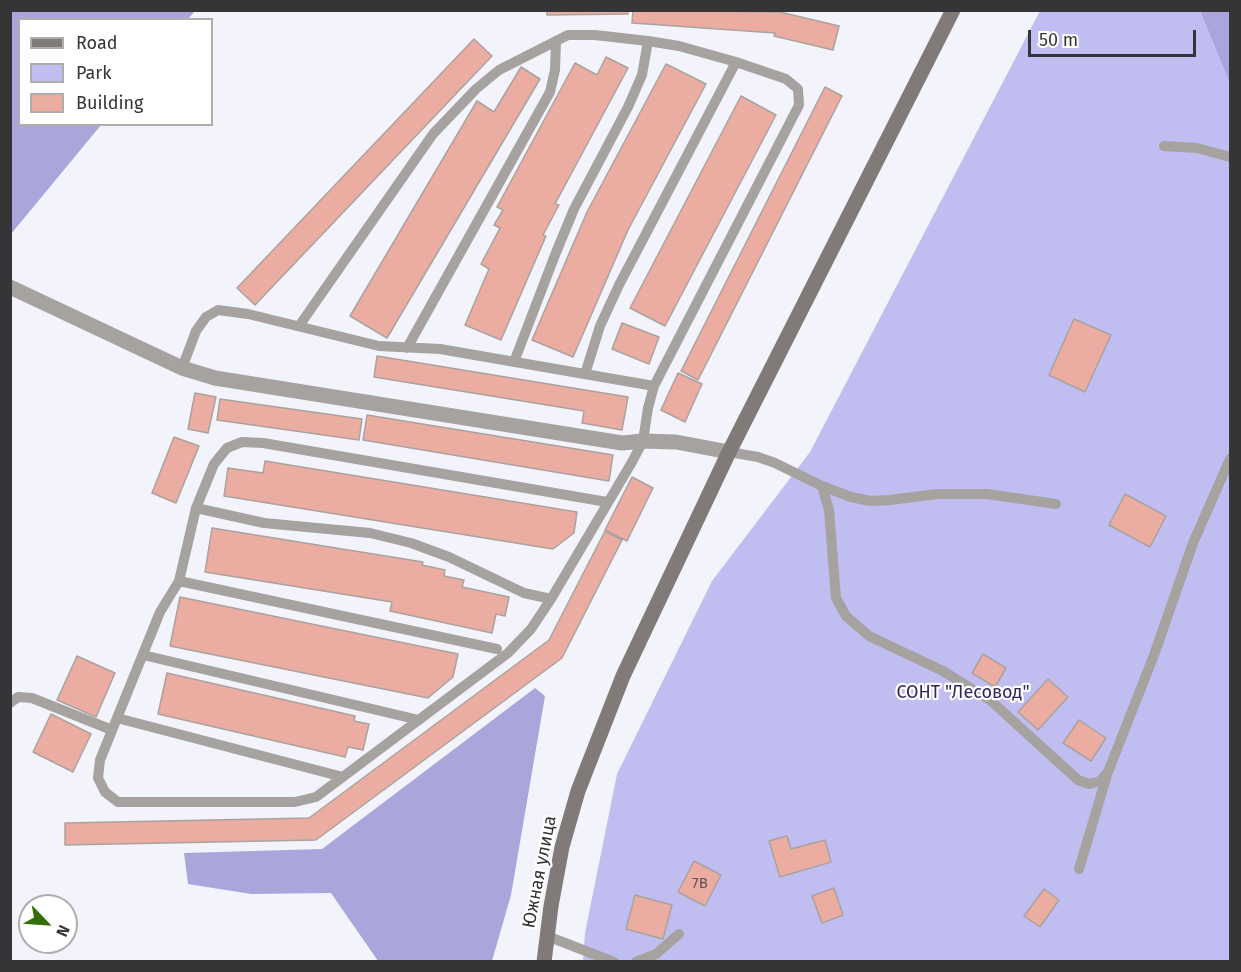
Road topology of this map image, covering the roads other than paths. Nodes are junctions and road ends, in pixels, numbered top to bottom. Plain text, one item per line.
1 (953, 10) edge
2 (556, 41) junction
3 (648, 41) junction
4 (736, 62) junction
5 (1164, 146) dead end
6 (1230, 157) edge
7 (10, 287) edge
8 (298, 326) junction
9 (407, 348) junction
10 (514, 362) junction
11 (182, 368) junction
12 (585, 374) junction
13 (654, 386) junction
14 (643, 441) junction
15 (729, 452) junction
16 (1230, 459) edge
17 (822, 486) junction
18 (607, 502) junction
19 (1056, 504) dead end
20 (196, 508) junction
21 (179, 581) junction
22 (551, 599) junction
23 (497, 649) dead end
24 (143, 655) junction
25 (10, 703) edge
26 (117, 718) junction
27 (419, 720) junction
28 (112, 730) junction
29 (1108, 772) junction
30 (343, 777) junction
31 (1079, 869) dead end
32 (679, 933) dead end
33 (547, 936) junction
34 (544, 962) edge
35 (614, 962) edge
36 (636, 962) edge

1 - 15 main road, Южная улица
2 - 3 lane
2 - 8 lane
2 - 9 lane
3 - 4 lane
3 - 10 lane
4 - 12 lane
4 - 13 lane
5 - 6 lane
7 - 11 street
8 - 9 lane
8 - 11 lane
9 - 10 lane
10 - 12 lane
11 - 14 street
12 - 13 lane
13 - 14 lane
14 - 15 street
14 - 18 lane
15 - 17 lane
15 - 33 main road, Южная улица
16 - 29 lane
17 - 19 lane
17 - 29 lane
18 - 20 lane
18 - 22 lane
20 - 21 lane
20 - 22 lane
21 - 23 lane
21 - 24 lane
22 - 27 lane
24 - 26 lane
24 - 27 lane
25 - 28 lane
26 - 28 lane
26 - 30 lane
27 - 30 lane
28 - 30 lane
29 - 31 lane
32 - 36 lane
33 - 34 main road, Южная улица
33 - 35 lane

